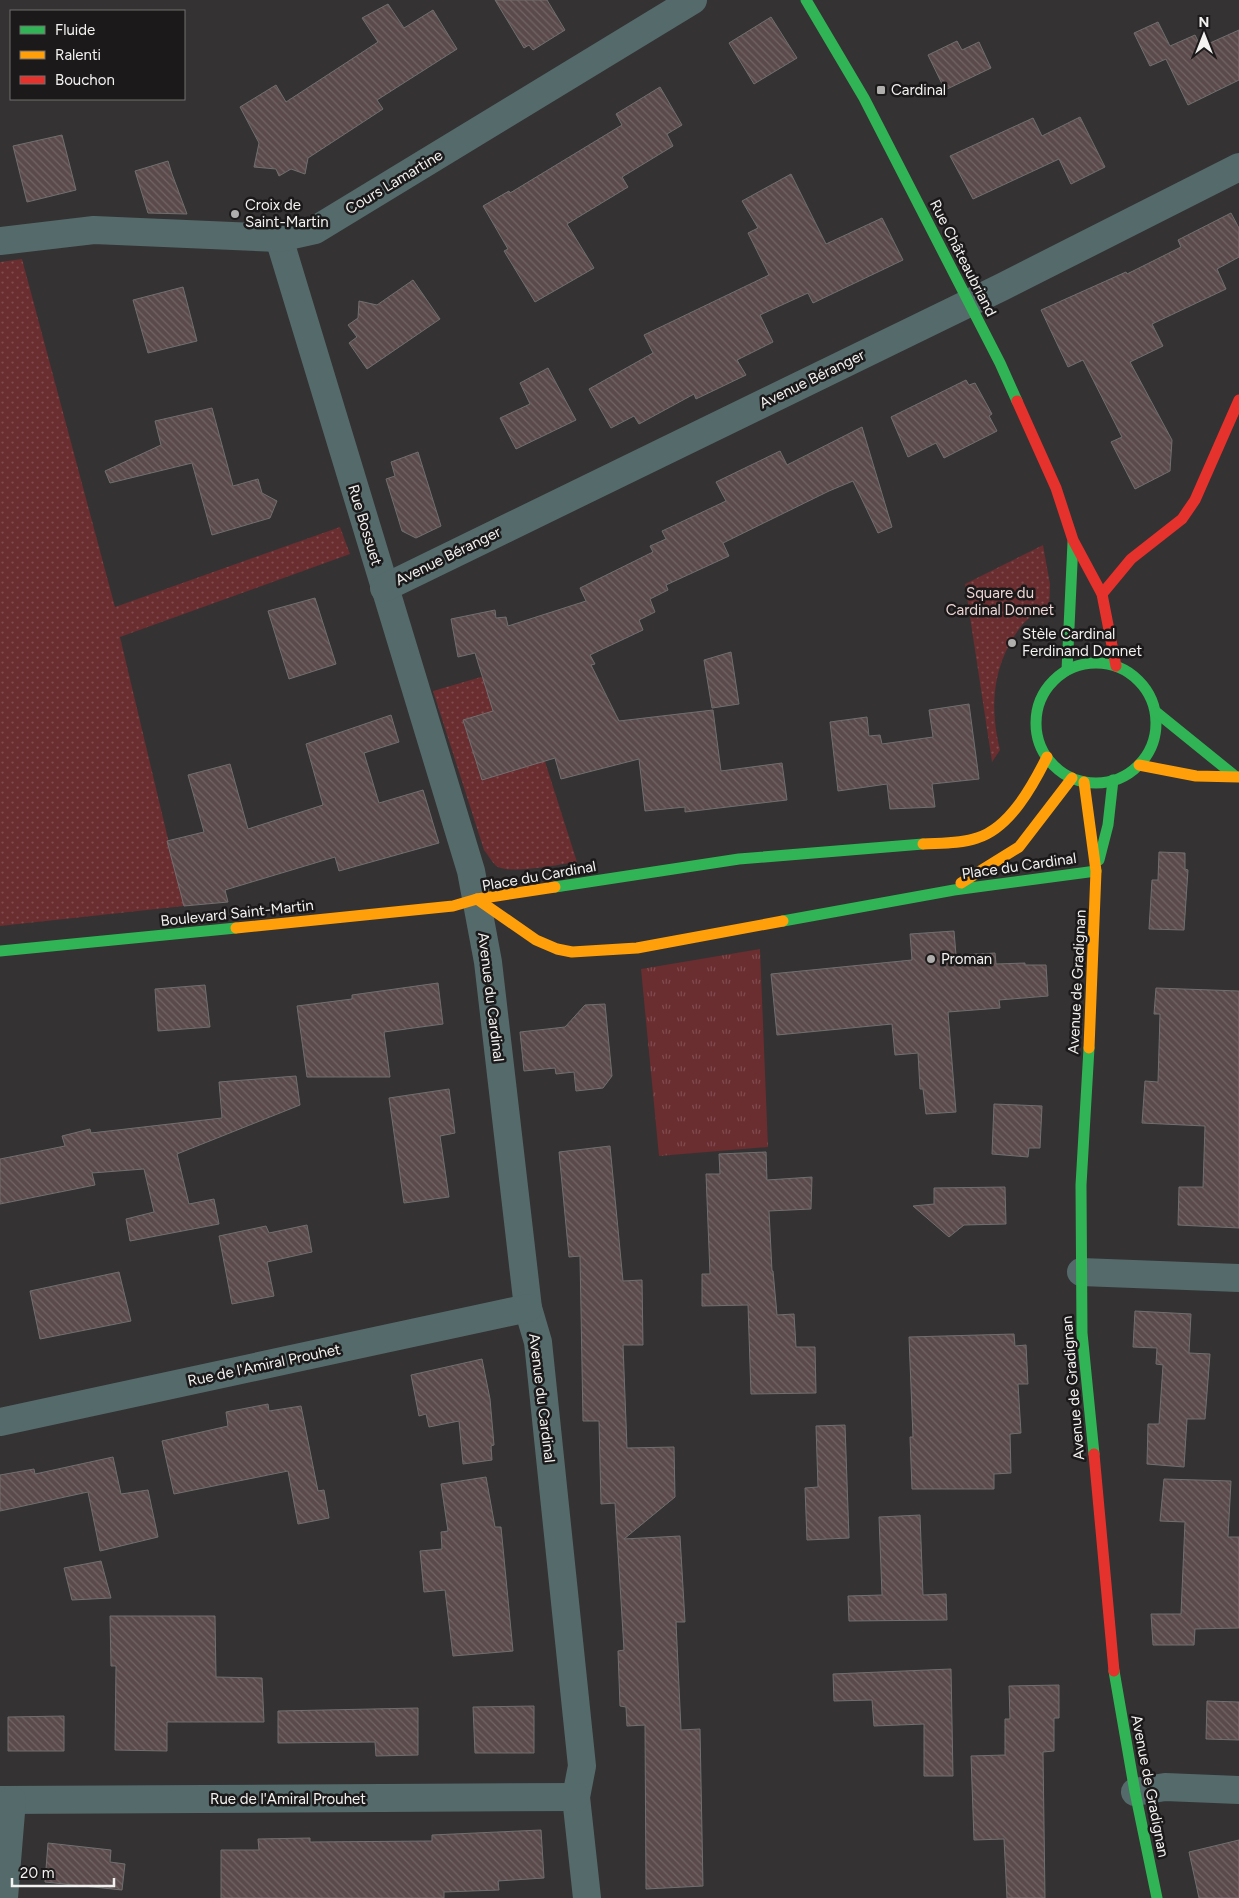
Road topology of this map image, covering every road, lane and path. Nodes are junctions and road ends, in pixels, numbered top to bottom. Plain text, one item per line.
1 (693, 0) edge
2 (806, 0) edge
3 (1239, 167) edge
4 (279, 238) junction
5 (0, 241) edge
6 (969, 303) junction
7 (1239, 400) edge
8 (1073, 540) junction
9 (384, 588) junction
10 (1102, 594) junction
11 (1116, 666) junction
12 (1067, 670) junction
13 (1156, 712) junction
14 (1047, 757) junction
15 (1139, 765) junction
16 (1237, 776) edge
17 (1072, 778) junction
18 (1113, 780) junction
19 (1084, 782) junction
20 (1096, 871) junction
21 (946, 891) junction
22 (477, 899) junction
23 (0, 951) edge
24 (1081, 1272) junction
25 (1239, 1278) edge
26 (528, 1308) junction
27 (0, 1422) edge
28 (1239, 1790) edge
29 (1135, 1792) junction
30 (576, 1797) junction
31 (6, 1800) edge
32 (4, 1898) edge
33 (587, 1898) edge
34 (1157, 1898) edge

1 - 4 street, Cours Lamartine
2 - 6 main road, Rue Châteaubriand
3 - 6 street, Avenue Béranger
4 - 5 street, Cours Lamartine
4 - 9 street, Rue Bossuet
6 - 8 main road, Rue Châteaubriand
6 - 9 street, Avenue Béranger
7 - 10 main road
8 - 10 main road, Rue Châteaubriand
8 - 12 main road, Rue Châteaubriand
9 - 22 street, Rue Bossuet
10 - 11 main road, Rue Châteaubriand
11 - 12 main road
11 - 13 main road
12 - 14 main road
13 - 15 main road
13 - 16 main road
14 - 17 main road
14 - 22 main road, Place du Cardinal
15 - 16 main road
15 - 18 main road
17 - 19 main road
17 - 21 main road, Place du Cardinal
18 - 19 main road
18 - 20 main road, Avenue de Gradignan
19 - 20 main road, Avenue de Gradignan
20 - 21 main road, Place du Cardinal
20 - 24 main road, Avenue de Gradignan
21 - 22 main road, Place du Cardinal
22 - 23 main road, Boulevard Saint-Martin
22 - 26 street, Avenue du Cardinal
24 - 25 street
24 - 29 main road, Avenue de Gradignan
26 - 27 street, Rue de l'Amiral Prouhet
26 - 30 street, Avenue du Cardinal
28 - 29 street
29 - 34 main road, Avenue de Gradignan
30 - 31 street, Rue de l'Amiral Prouhet
30 - 33 street, Avenue du Cardinal
31 - 32 street

